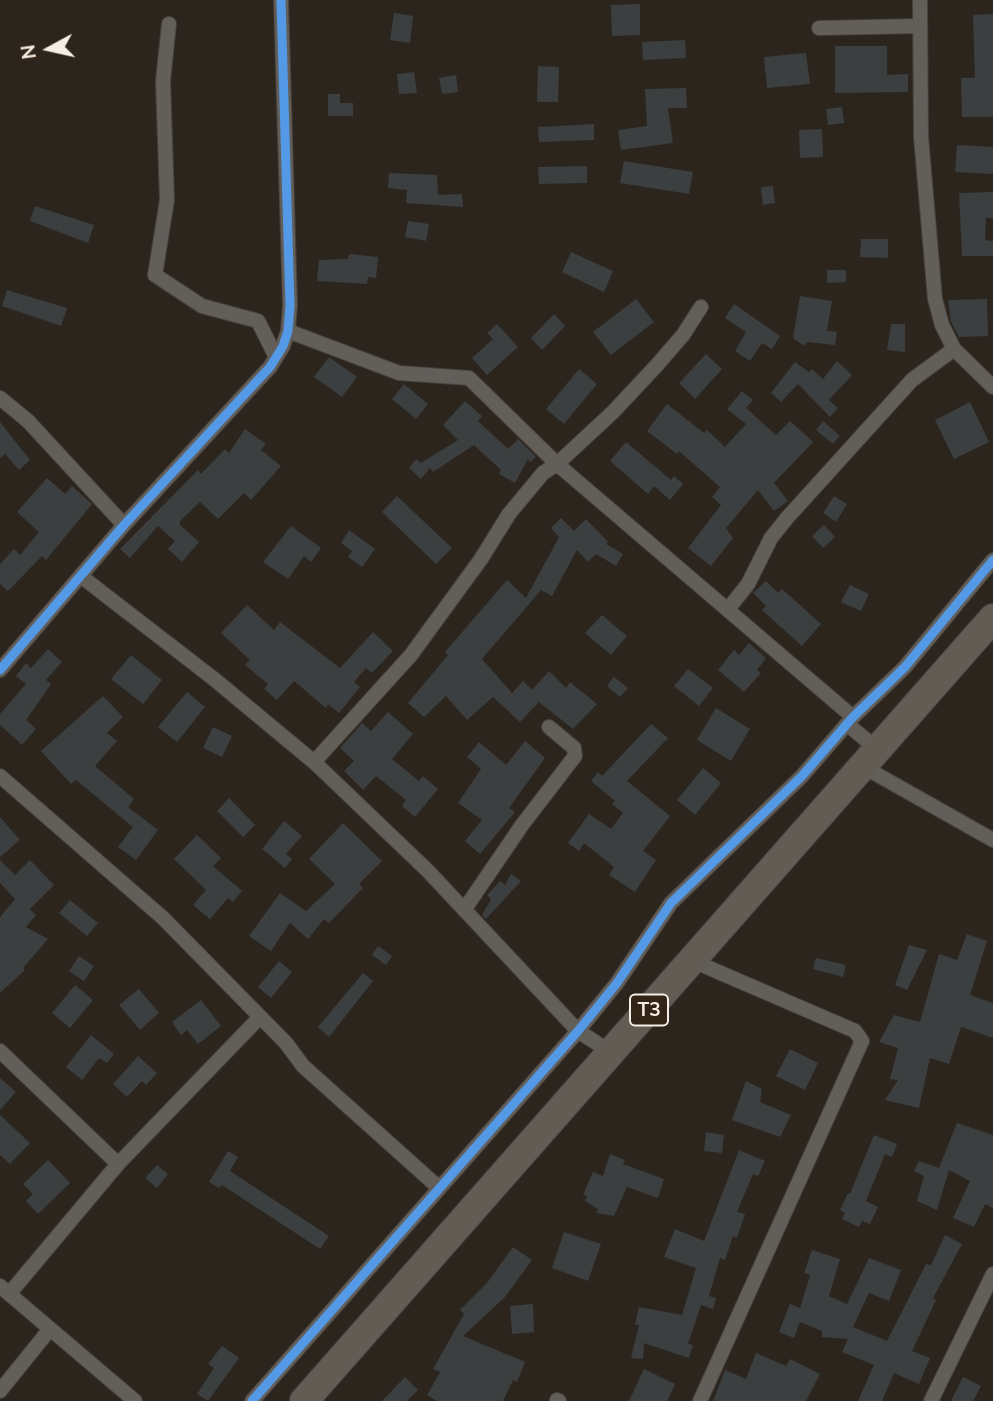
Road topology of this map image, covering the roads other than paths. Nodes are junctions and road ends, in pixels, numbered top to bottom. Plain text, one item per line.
1 (281, 0) edge
2 (920, 0) edge
3 (169, 24) dead end
4 (920, 26) junction
5 (819, 28) dead end
6 (701, 307) dead end
7 (288, 331) junction
8 (954, 348) junction
9 (276, 357) junction
10 (993, 387) edge
11 (0, 398) edge
12 (557, 464) junction
13 (124, 524) junction
14 (993, 559) edge
15 (82, 577) junction
16 (728, 609) junction
17 (993, 618) edge
18 (0, 670) edge
19 (850, 721) junction
20 (549, 727) dead end
21 (870, 757) junction
22 (314, 762) junction
23 (0, 776) edge
24 (993, 840) edge
25 (464, 910) junction
26 (692, 961) junction
27 (259, 1018) junction
28 (578, 1031) junction
29 (0, 1051) edge
30 (612, 1053) junction
31 (118, 1164) junction
32 (438, 1187) junction
33 (993, 1274) edge
34 (4, 1290) edge
35 (50, 1329) junction
36 (0, 1391) edge
37 (135, 1401) edge
38 (251, 1401) edge
39 (304, 1401) edge
40 (700, 1401) edge
41 (932, 1401) edge

1 - 7 street
2 - 4 street
3 - 9 street
4 - 5 street
4 - 8 street
6 - 12 street
7 - 9 street
7 - 12 street
8 - 10 street
8 - 16 street
9 - 13 street
11 - 13 street
12 - 16 street
12 - 22 street
13 - 15 street
14 - 19 street
15 - 18 street
15 - 22 street
16 - 19 street
17 - 21 highway, T3
19 - 21 street
19 - 28 street
20 - 25 street
21 - 24 street
21 - 26 highway, T3
22 - 25 street
23 - 27 street
25 - 28 street
26 - 30 highway, T3
26 - 40 street
27 - 31 street
27 - 32 street
28 - 30 street
28 - 32 street
29 - 31 street
30 - 39 highway, T3
31 - 34 street
32 - 38 street
33 - 41 street
34 - 35 street
35 - 36 street
35 - 37 street

